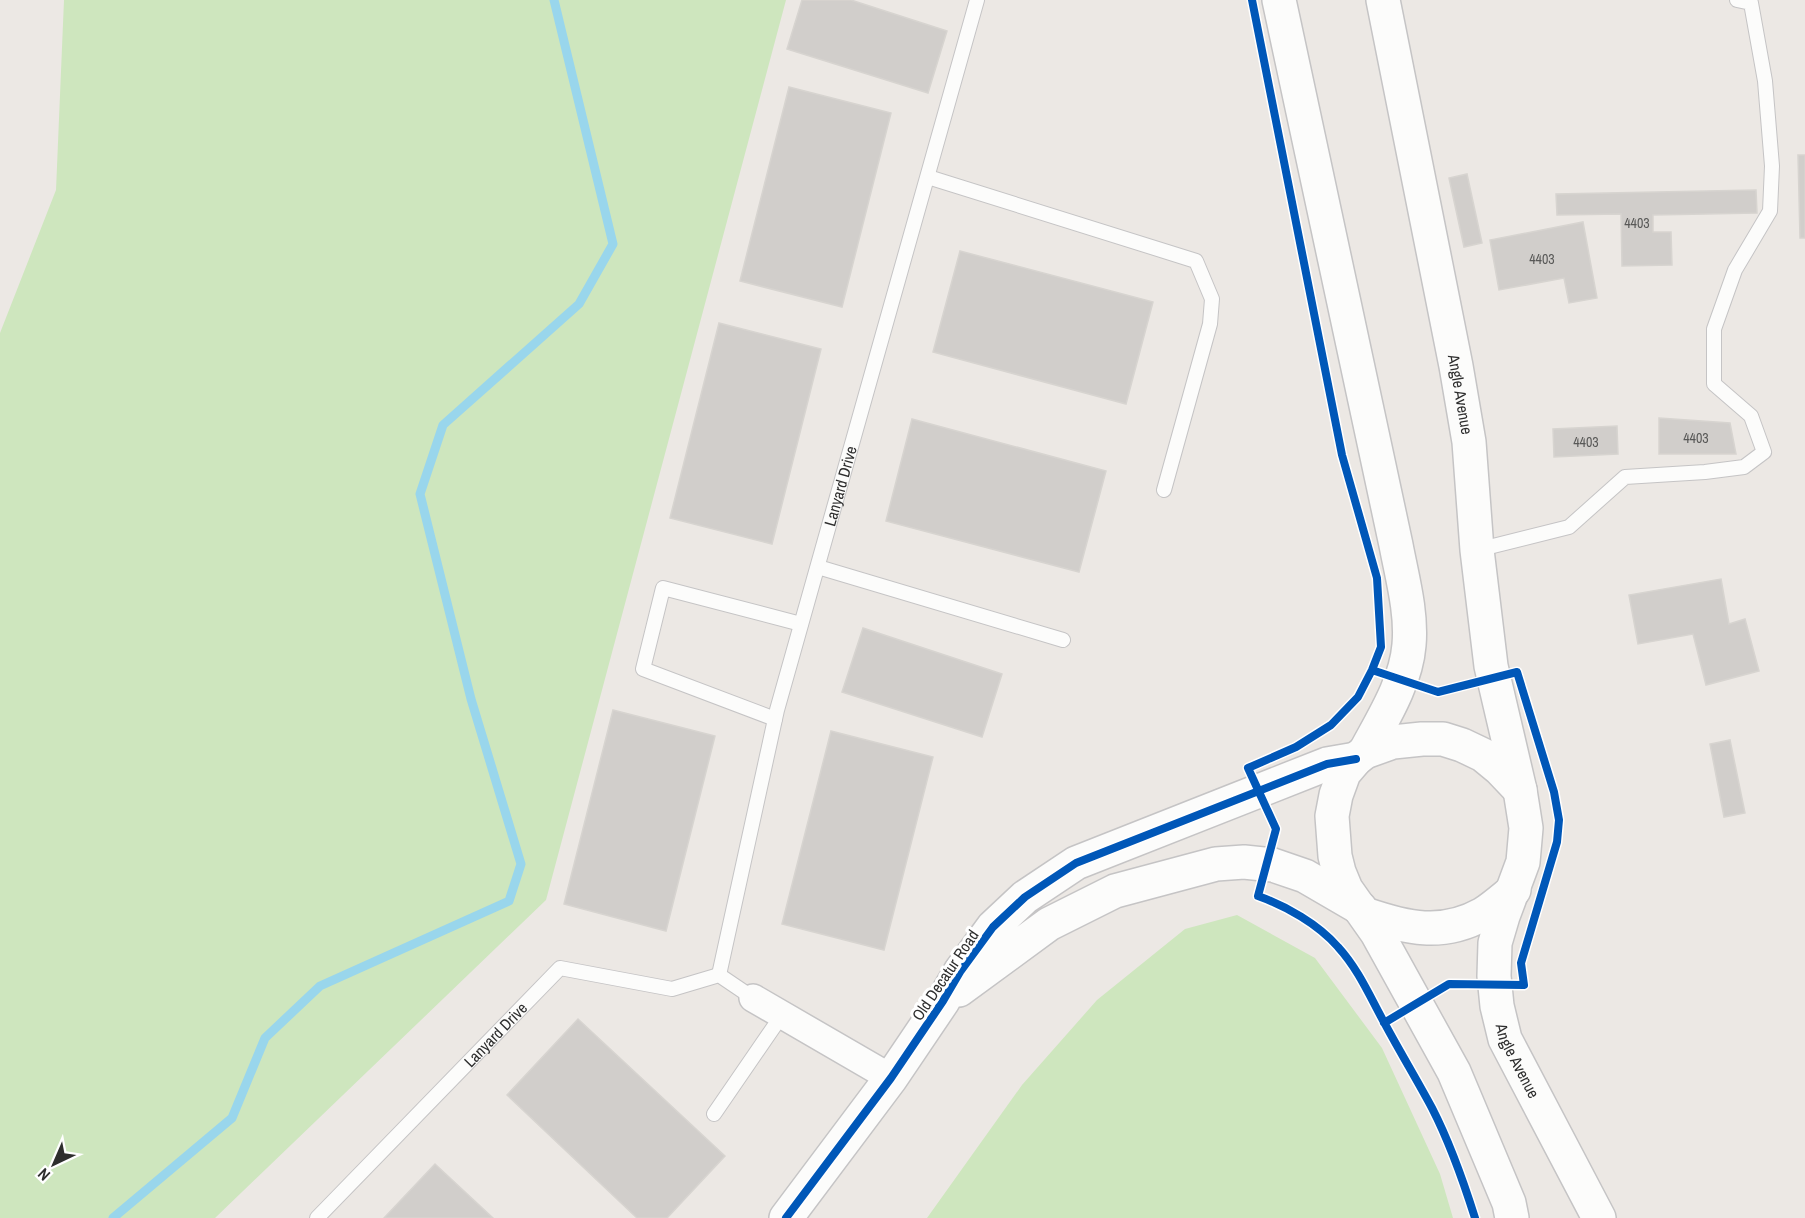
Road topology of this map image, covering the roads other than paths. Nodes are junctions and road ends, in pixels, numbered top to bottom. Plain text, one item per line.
1 (977, 0) edge
2 (1279, 0) edge
3 (1383, 0) edge
4 (1737, 0) edge
5 (928, 177) junction
6 (1164, 490) dead end
7 (1477, 550) junction
8 (818, 567) junction
9 (801, 624) junction
10 (1063, 640) dead end
11 (776, 719) junction
12 (1360, 755) junction
13 (1520, 790) junction
14 (1514, 891) junction
15 (1363, 911) junction
16 (719, 975) junction
17 (753, 998) joint
18 (943, 1001) junction
19 (782, 1015) junction
20 (891, 1078) junction
21 (714, 1114) dead end
22 (317, 1218) edge
23 (786, 1218) edge
24 (1512, 1218) edge
25 (1599, 1218) edge

1 - 5 lane, Lanyard Drive
2 - 12 main road
3 - 7 main road, Angle Avenue
4 - 7 lane
5 - 6 lane
5 - 8 lane, Lanyard Drive
7 - 13 main road, Angle Avenue
8 - 9 lane, Lanyard Drive
8 - 10 lane
9 - 11 lane, Lanyard Drive
9 - 11 lane
11 - 16 lane, Lanyard Drive
12 - 13 main road
12 - 15 main road
12 - 18 main road, Old Decatur Road
13 - 14 main road
14 - 15 main road
14 - 25 main road, Angle Avenue
15 - 18 main road, Old Decatur Road
15 - 24 main road
16 - 17 lane
16 - 22 lane, Lanyard Drive
17 - 19 street
18 - 20 main road, Old Decatur Road
19 - 20 street
19 - 21 lane
20 - 23 main road, Old Decatur Road

